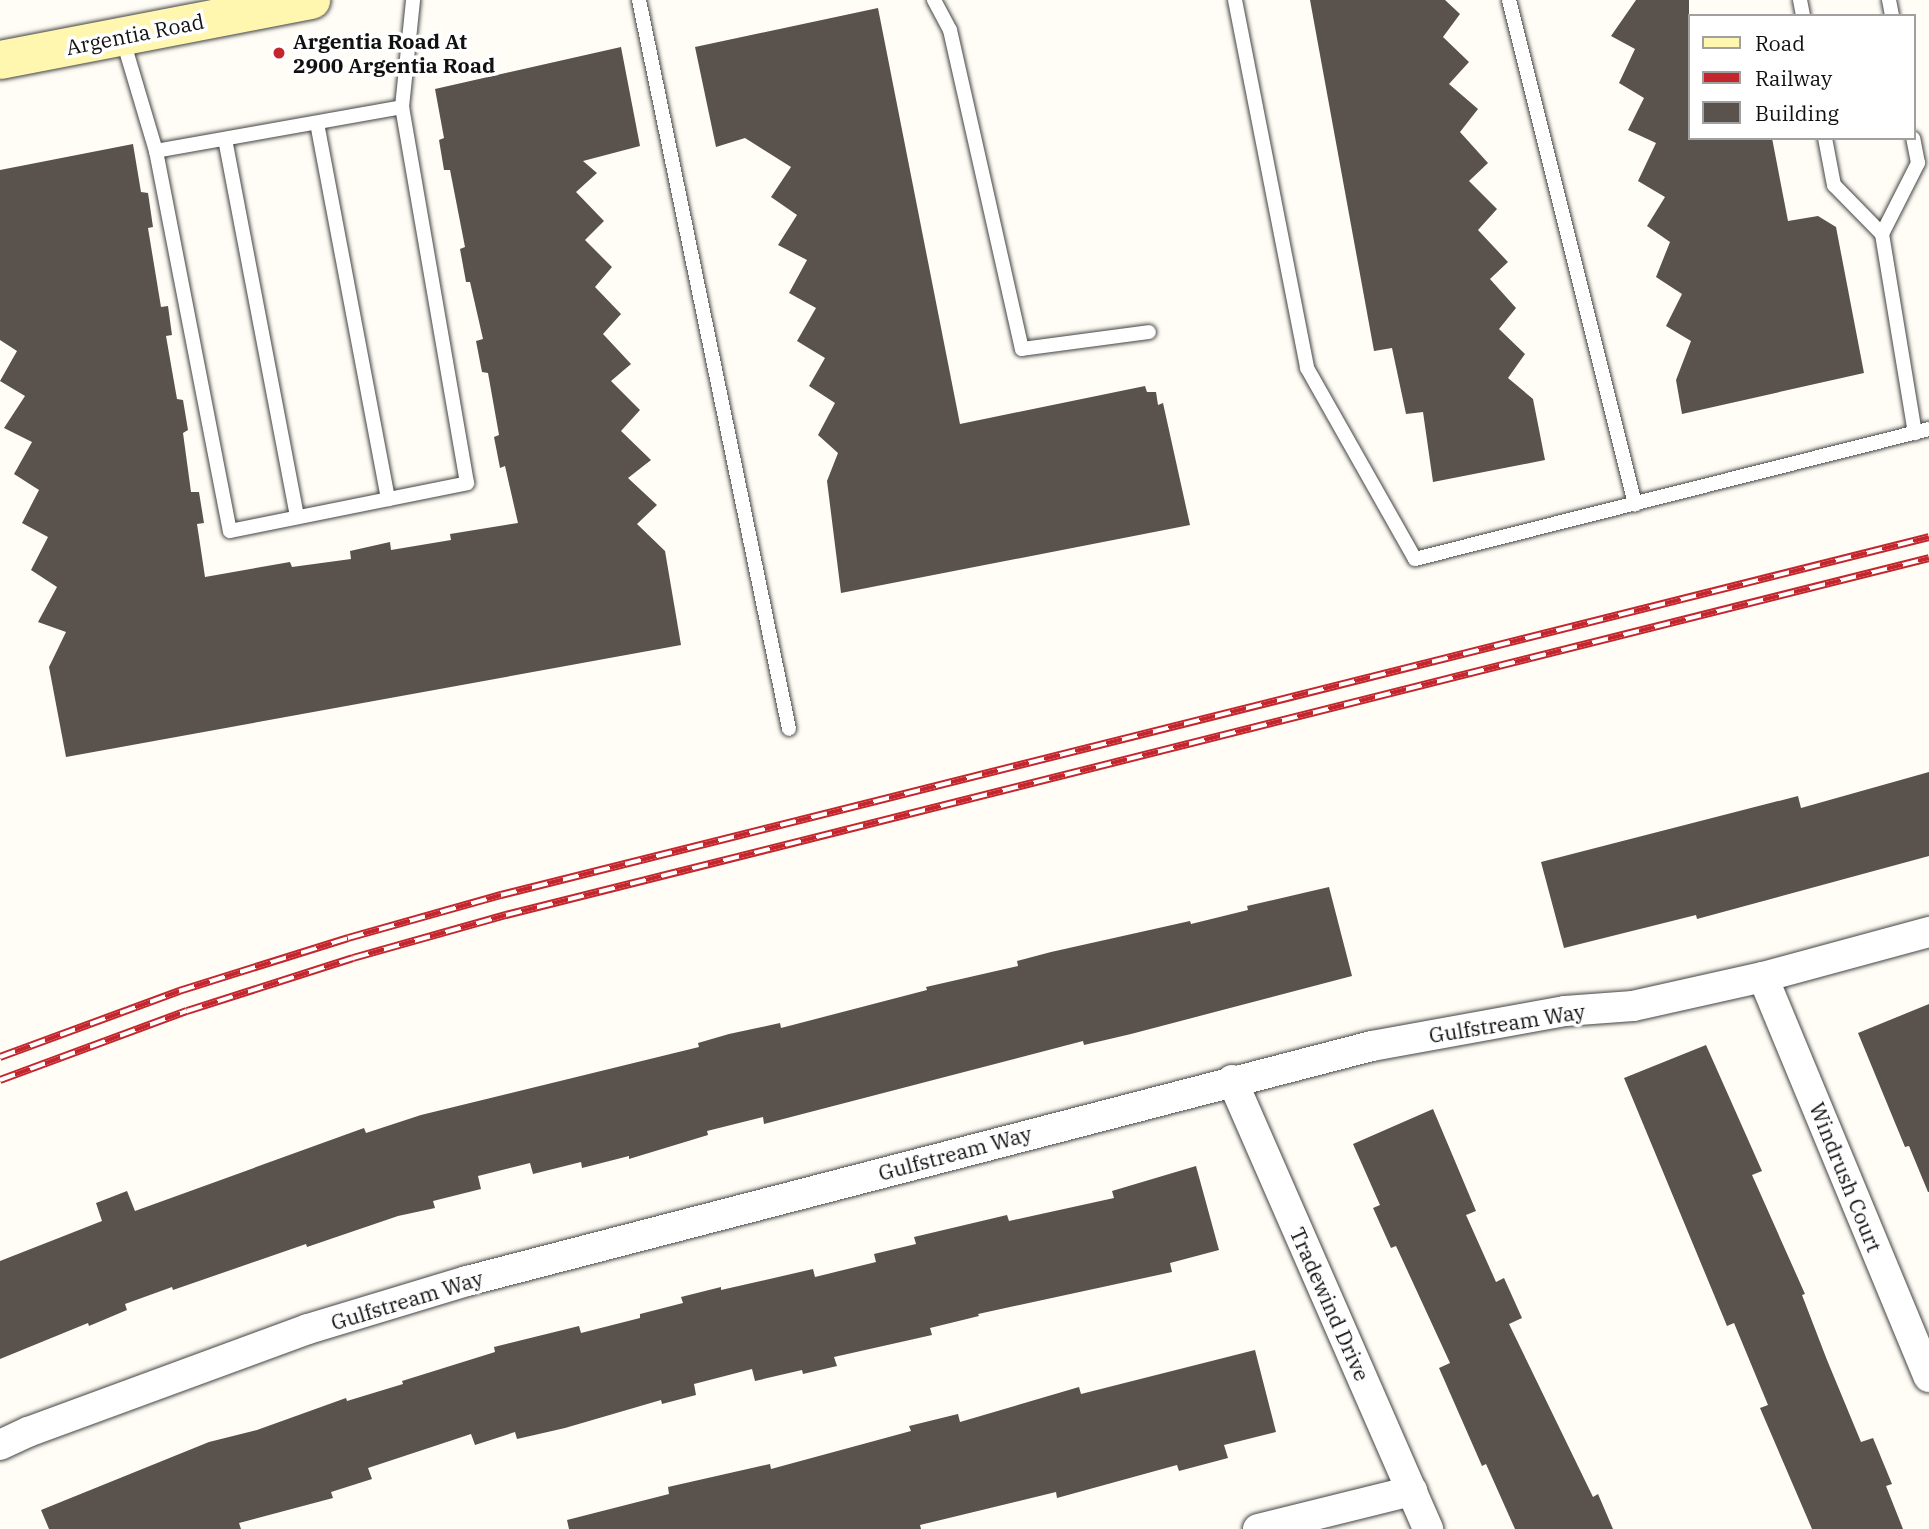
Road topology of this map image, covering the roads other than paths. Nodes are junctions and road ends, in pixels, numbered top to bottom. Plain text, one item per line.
1 (311, 0) edge
2 (413, 0) edge
3 (639, 0) edge
4 (934, 0) edge
5 (1235, 0) edge
6 (1509, 0) edge
7 (122, 36) junction
8 (0, 60) edge
9 (402, 107) junction
10 (317, 123) junction
11 (225, 139) junction
12 (1825, 140) edge
13 (1913, 140) edge
14 (156, 151) junction
15 (1882, 234) junction
16 (1149, 332) dead end
17 (1922, 431) edge
18 (388, 499) junction
19 (1635, 504) junction
20 (297, 517) junction
21 (789, 729) dead end
22 (1929, 932) edge
23 (1763, 977) junction
24 (1232, 1080) junction
25 (1929, 1377) edge
26 (0, 1445) edge
27 (1412, 1491) junction
28 (1258, 1529) edge
29 (1428, 1529) edge

1 - 7 street, Argentia Road
2 - 9 lane
3 - 21 lane
4 - 16 lane
5 - 19 lane
6 - 19 lane
7 - 8 street, Argentia Road
7 - 14 lane
9 - 10 lane
9 - 18 lane
10 - 11 lane
10 - 18 lane
11 - 14 lane
11 - 20 lane
12 - 15 lane
13 - 15 lane
14 - 20 lane
15 - 17 lane
17 - 19 lane
18 - 20 lane
22 - 23 street, Gulfstream Way
23 - 24 street, Gulfstream Way
23 - 25 street, Windrush Court
24 - 26 street, Gulfstream Way
24 - 27 street, Tradewind Drive
27 - 28 street
27 - 29 street, Tradewind Drive

